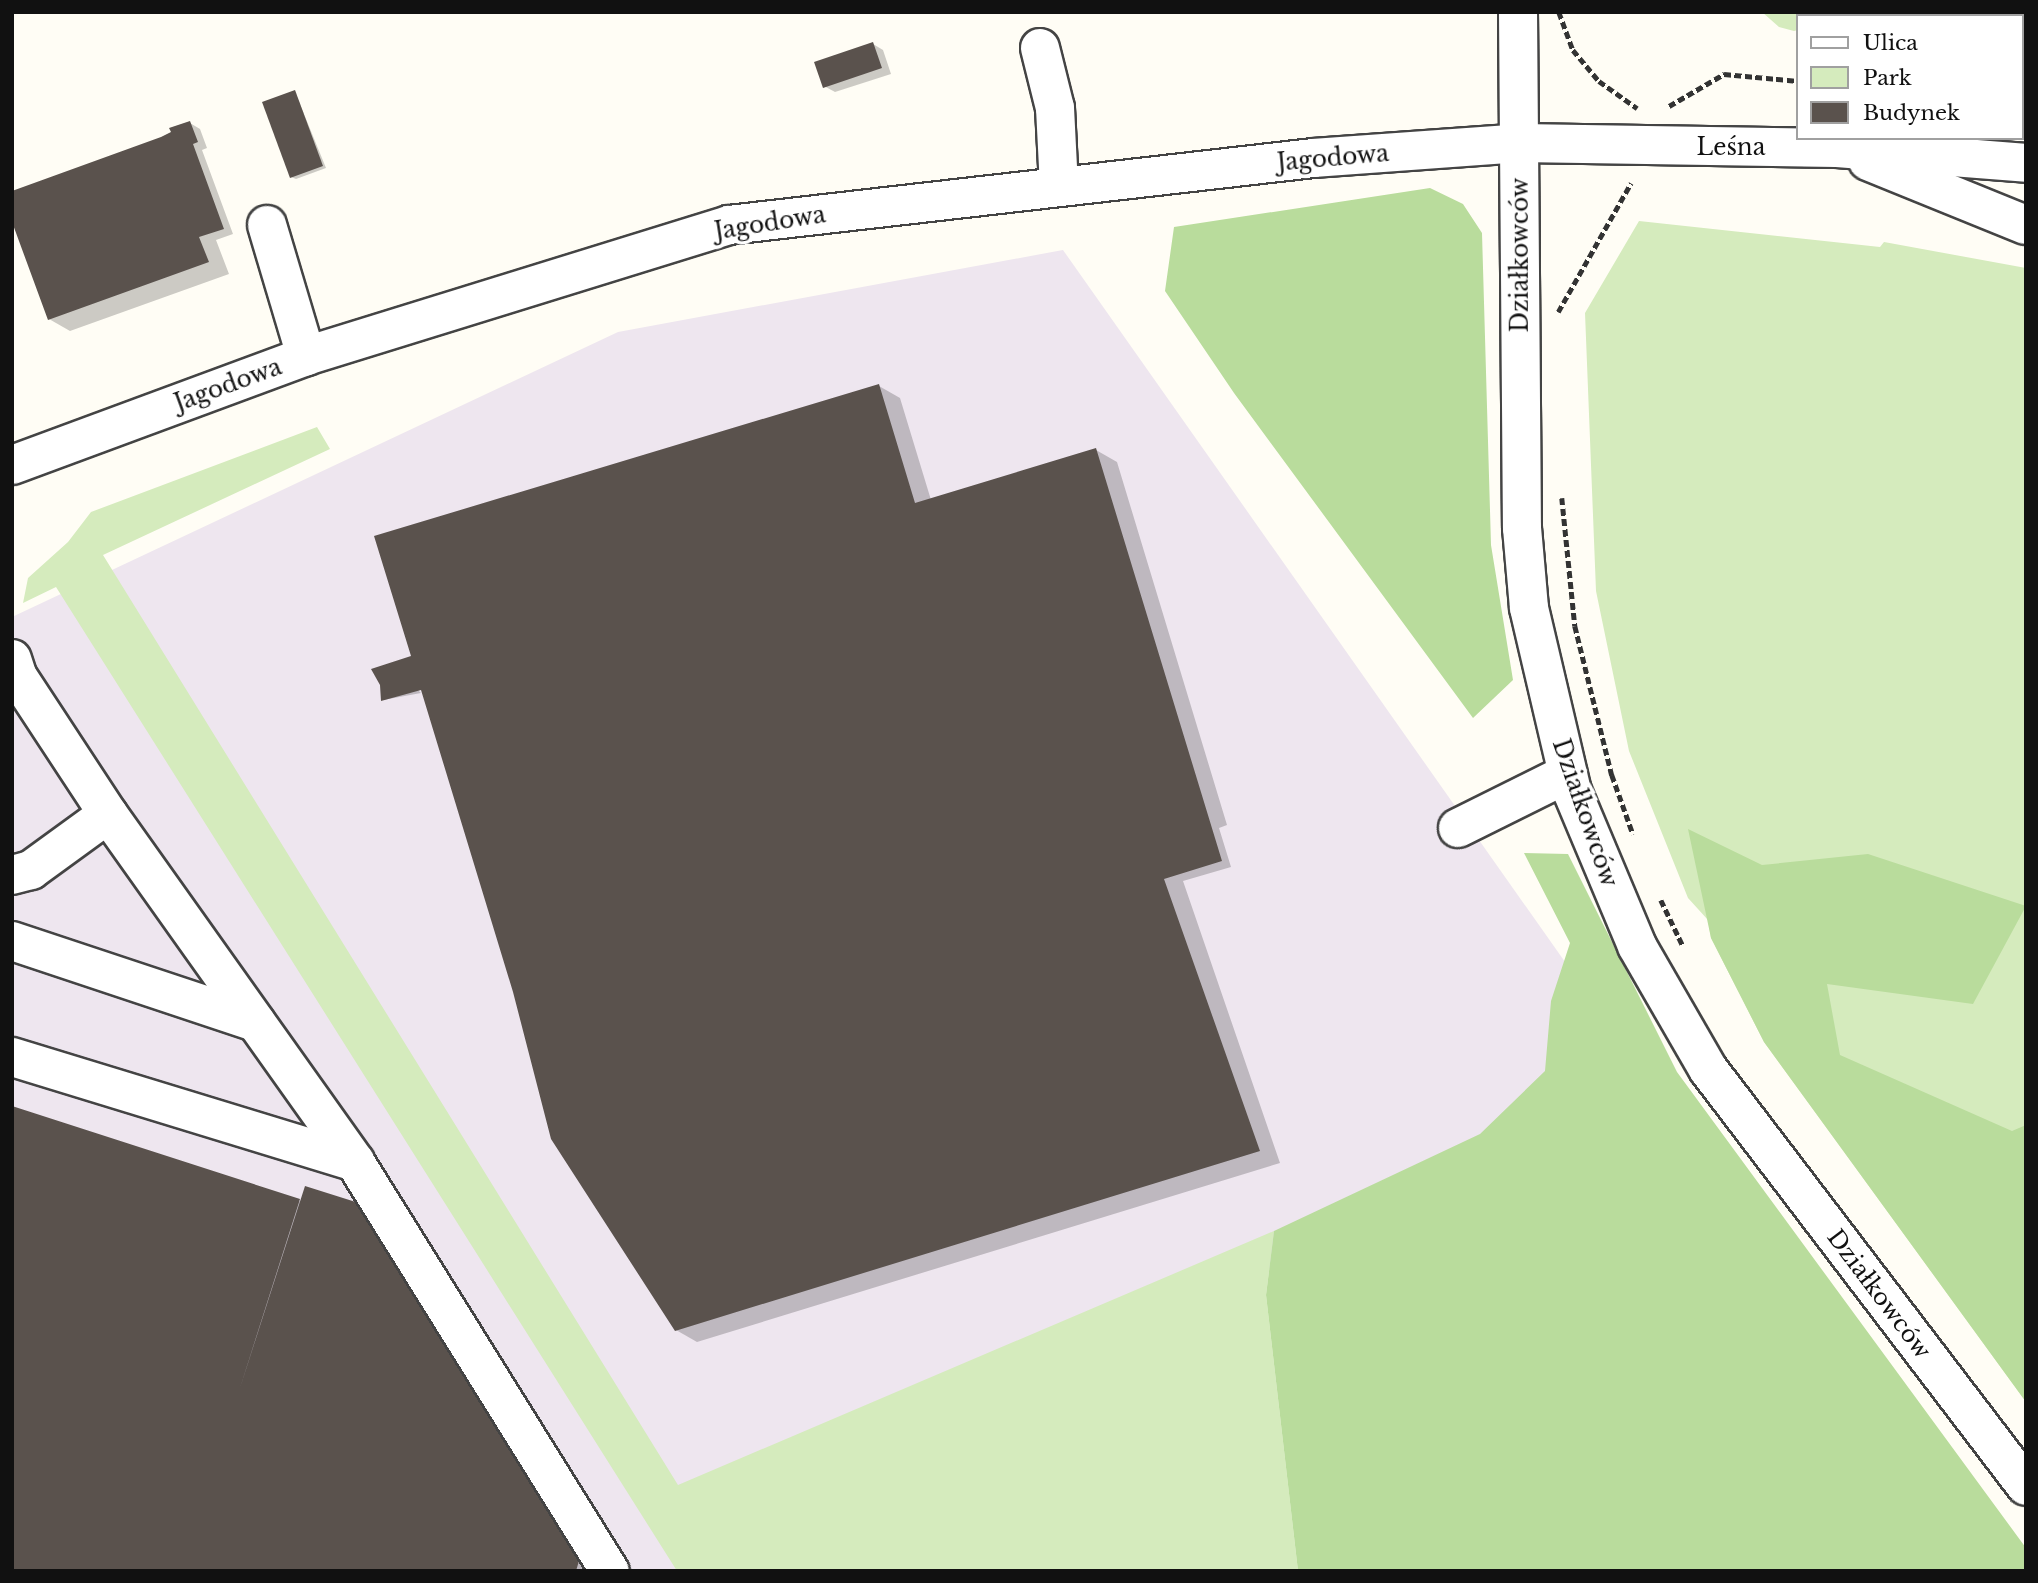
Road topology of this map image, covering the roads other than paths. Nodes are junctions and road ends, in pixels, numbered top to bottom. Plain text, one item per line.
1 (1518, 12) edge
2 (1041, 48) dead end
3 (1520, 143) junction
4 (1838, 143) edge
5 (2026, 163) edge
6 (1059, 186) junction
7 (267, 225) dead end
8 (2026, 225) edge
9 (306, 356) junction
10 (12, 465) edge
11 (14, 674) edge
12 (1567, 774) junction
13 (108, 814) junction
14 (1458, 828) dead end
15 (12, 875) edge
16 (12, 941) edge
17 (256, 1022) junction
18 (12, 1057) edge
19 (355, 1162) junction
20 (2026, 1486) edge
21 (610, 1571) edge

1 - 3 street, Działkowców
2 - 6 street
3 - 4 street, Leśna
3 - 6 street, Jagodowa
3 - 12 street, Działkowców
4 - 5 street, Leśna
4 - 8 street
6 - 9 street, Jagodowa
7 - 9 street
9 - 10 street, Jagodowa
11 - 13 street
12 - 14 street
12 - 20 street, Działkowców
13 - 15 street
13 - 17 street
16 - 17 street
17 - 19 street
18 - 19 street
19 - 21 street

